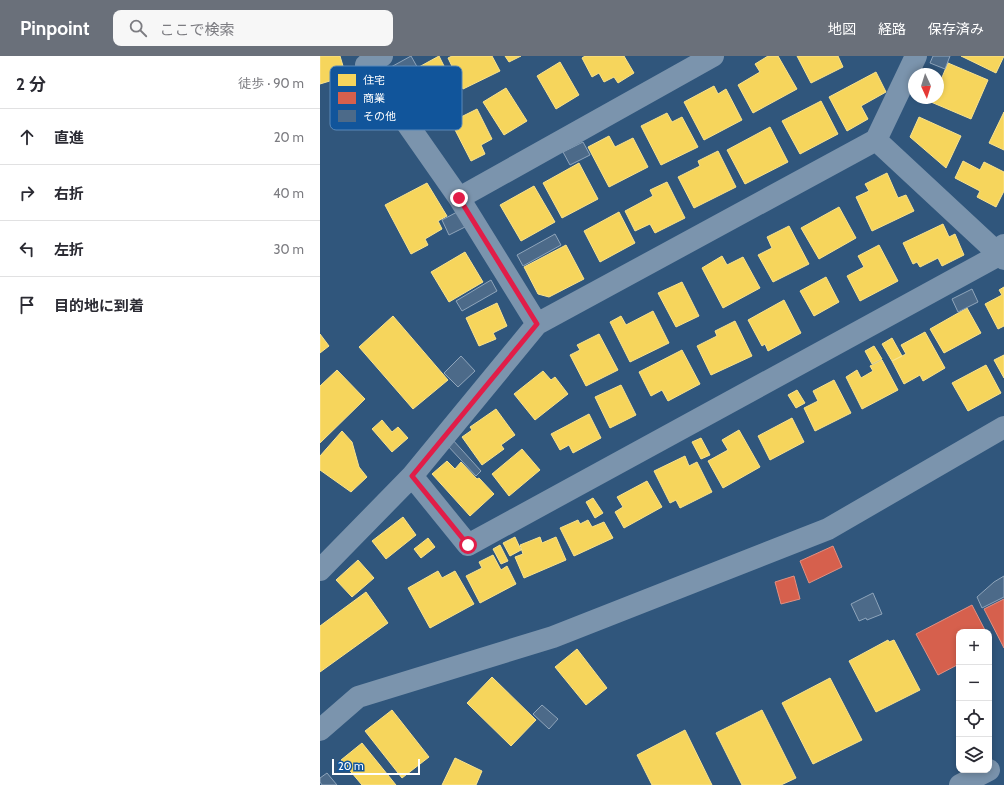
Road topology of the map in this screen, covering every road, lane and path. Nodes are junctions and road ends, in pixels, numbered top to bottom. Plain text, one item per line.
1 (382, 56) edge
2 (713, 56) edge
3 (916, 56) edge
4 (367, 66) edge
5 (411, 130) edge
6 (876, 140) junction
7 (459, 198) junction
8 (1002, 253) edge
9 (537, 324) junction
10 (1004, 427) edge
11 (412, 476) junction
12 (320, 570) edge
13 (320, 730) edge
14 (1004, 762) edge
15 (992, 768) edge
16 (983, 773) edge
17 (960, 785) edge

1 - 4 street
2 - 7 street
3 - 6 street
5 - 7 street
6 - 8 street
6 - 9 street
7 - 9 street
8 - 11 street
9 - 11 street
10 - 13 street
11 - 12 street
14 - 15 main road
16 - 17 main road

